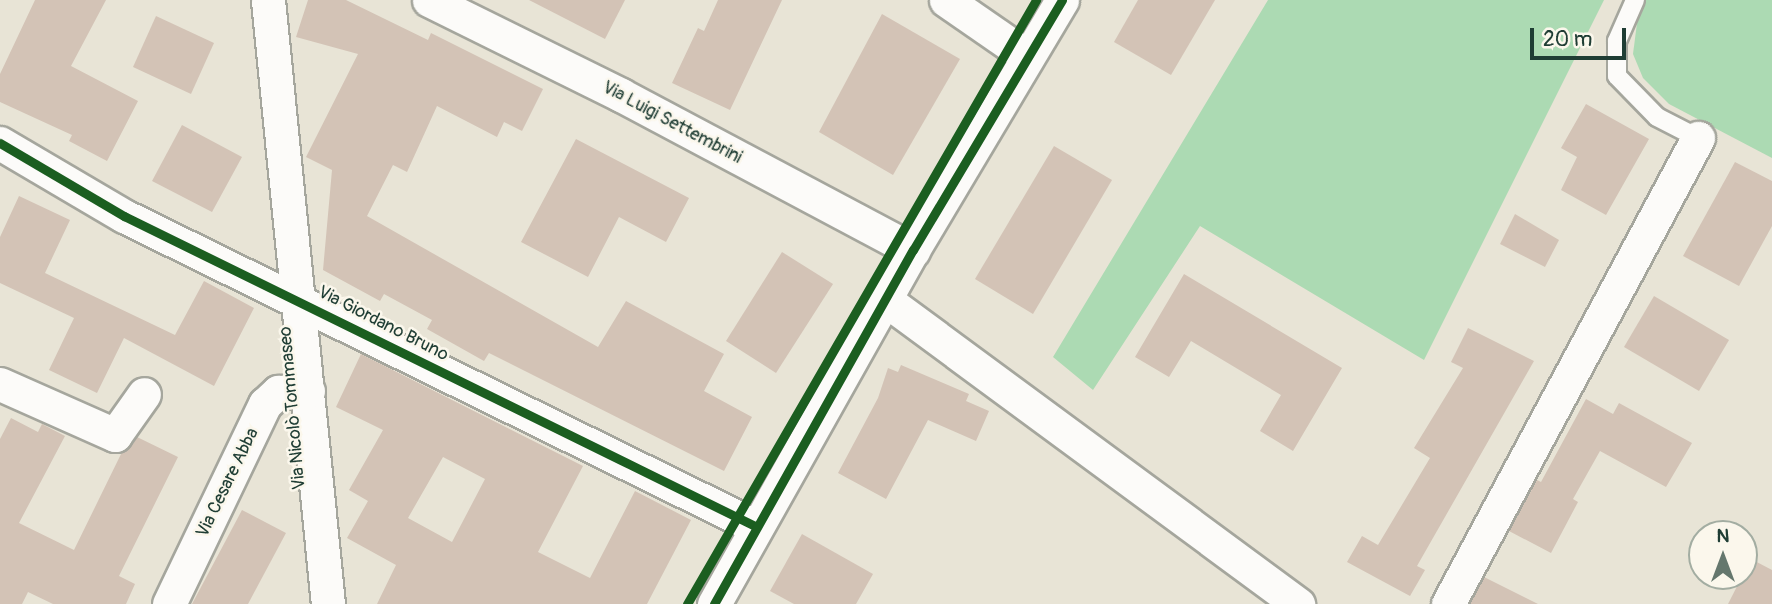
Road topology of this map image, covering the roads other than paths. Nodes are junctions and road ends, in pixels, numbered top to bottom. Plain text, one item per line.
1 (268, 0) edge
2 (429, 0) edge
3 (947, 0) edge
4 (1062, 0) edge
5 (1635, 0) edge
6 (1027, 56) junction
7 (1698, 138) joint
8 (0, 143) edge
9 (913, 250) junction
10 (300, 300) junction
11 (887, 301) junction
12 (0, 384) edge
13 (308, 391) junction
14 (144, 394) dead end
15 (755, 526) junction
16 (169, 604) edge
17 (328, 604) edge
18 (714, 604) edge
19 (1298, 604) edge
20 (1448, 604) edge

1 - 10 street, Via Nicolò Tommaseo
2 - 9 street, Via Luigi Settembrini
3 - 6 street
4 - 6 street
5 - 7 lane
6 - 9 street
7 - 20 street
8 - 10 street, Via Giordano Bruno
9 - 11 street
10 - 13 street, Via Nicolò Tommaseo
10 - 15 street, Via Giordano Bruno
11 - 15 street
11 - 19 street
12 - 14 street
13 - 16 street, Via Cesare Abba
13 - 17 street, Via Nicolò Tommaseo
15 - 18 street

